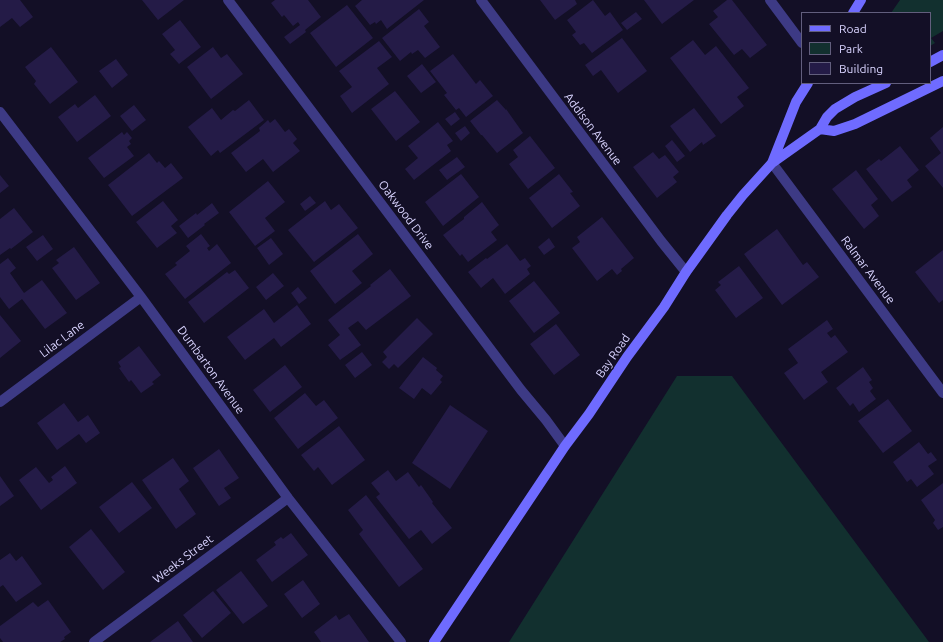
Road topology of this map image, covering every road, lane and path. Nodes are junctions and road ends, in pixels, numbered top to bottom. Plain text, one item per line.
1 (228, 0) edge
2 (481, 0) edge
3 (770, 0) edge
4 (861, 0) edge
5 (854, 12) edge
6 (801, 43) edge
7 (943, 55) edge
8 (931, 61) edge
9 (943, 81) edge
10 (807, 84) edge
11 (884, 84) edge
12 (0, 112) edge
13 (820, 129) junction
14 (772, 163) junction
15 (686, 272) junction
16 (141, 297) junction
17 (943, 393) edge
18 (0, 402) edge
19 (565, 446) junction
20 (288, 498) junction
21 (94, 642) edge
22 (401, 642) edge
23 (434, 642) edge

1 - 19 street, Oakwood Drive
2 - 15 street, Addison Avenue
3 - 6 street
4 - 5 main road
7 - 8 main road
9 - 13 main road
10 - 14 main road, Bay Road
11 - 13 main road
12 - 16 street, Dumbarton Avenue
13 - 14 main road
14 - 15 main road, Bay Road
14 - 17 street, Ralmar Avenue
15 - 19 main road, Bay Road
16 - 18 street, Lilac Lane
16 - 20 street, Dumbarton Avenue
19 - 23 main road, Bay Road
20 - 21 street, Weeks Street
20 - 22 street, Dumbarton Avenue

